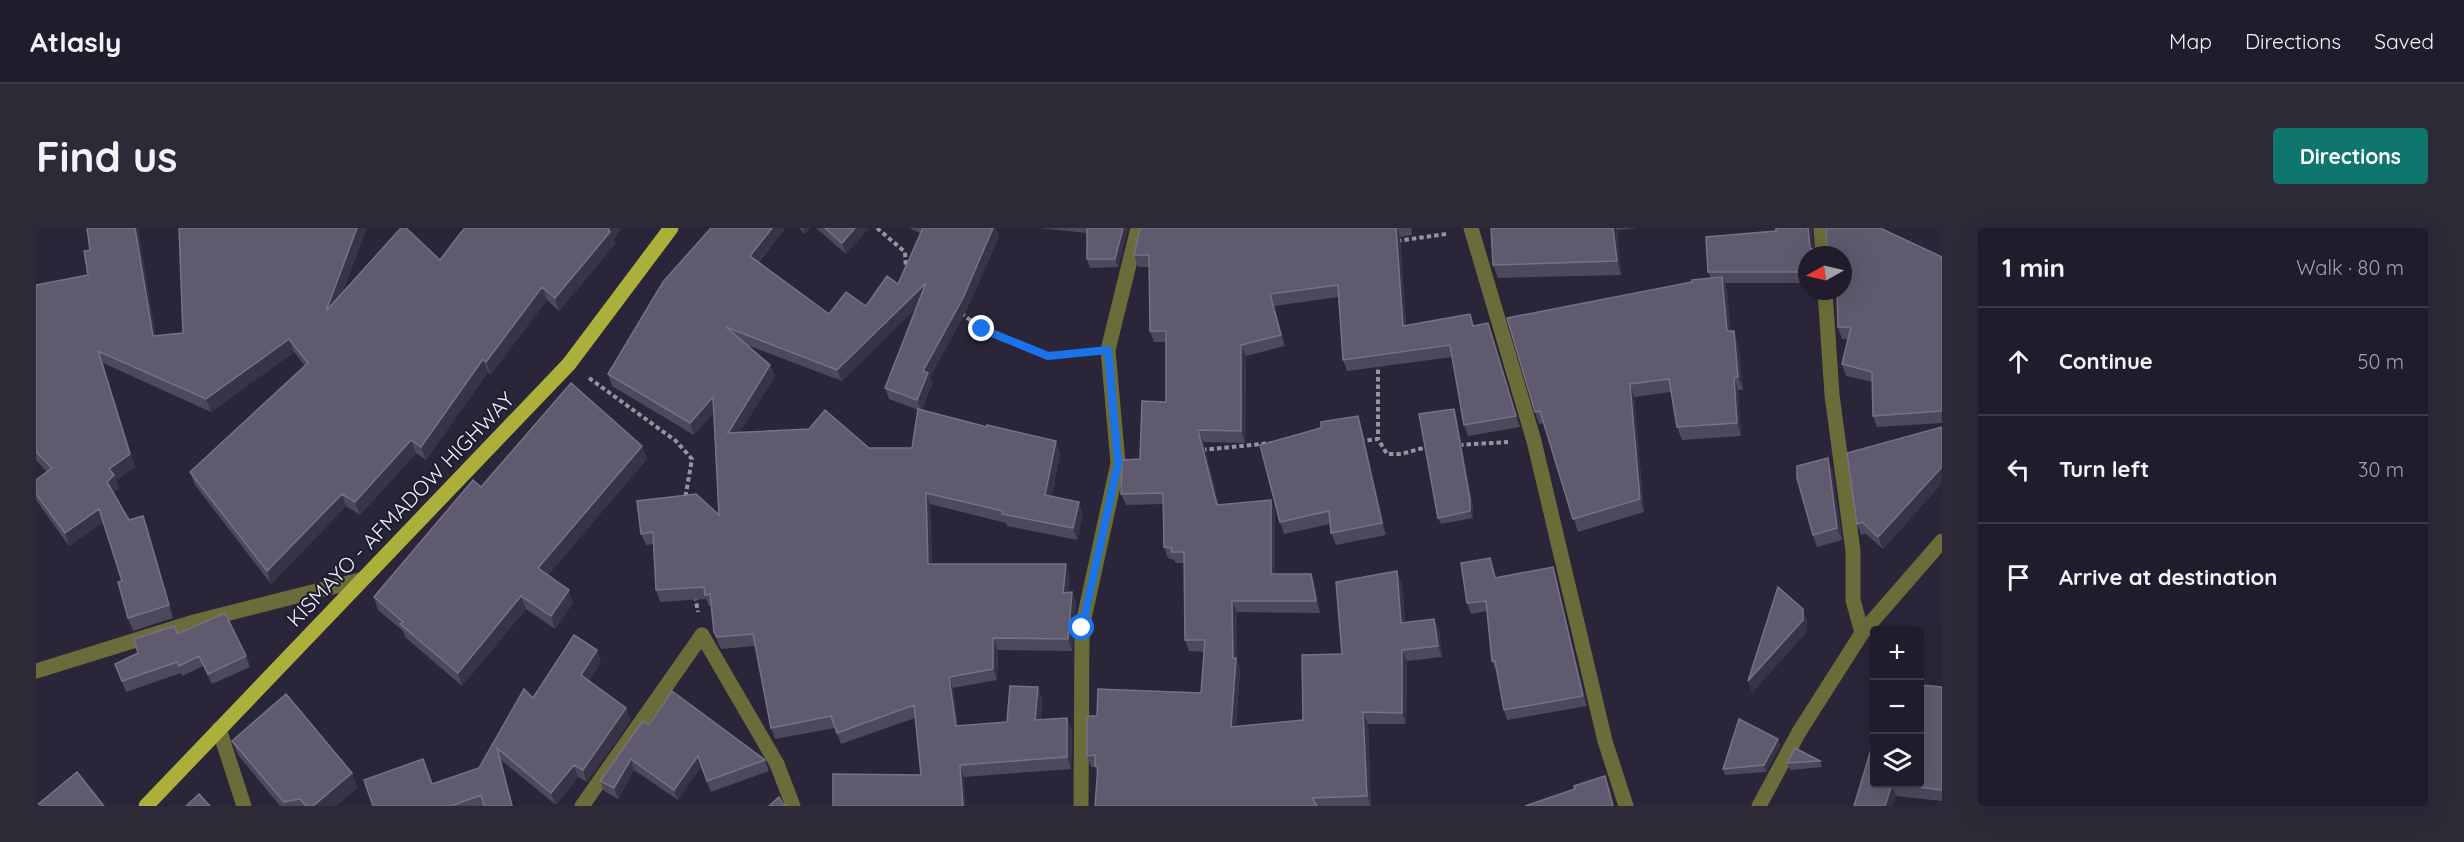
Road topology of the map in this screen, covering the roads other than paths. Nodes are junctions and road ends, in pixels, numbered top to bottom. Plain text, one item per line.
1 (671, 228) edge
2 (1138, 228) edge
3 (1821, 228) edge
4 (1471, 229) edge
5 (1822, 246) edge
6 (1826, 300) edge
7 (1942, 541) edge
8 (360, 580) junction
9 (1862, 633) junction
10 (36, 671) edge
11 (219, 729) junction
12 (146, 806) edge
13 (244, 806) edge
14 (582, 806) edge
15 (793, 806) edge
16 (1081, 806) edge
17 (1626, 806) edge
18 (1759, 806) edge

1 - 8 main road, KISMAYO - AFMADOW HIGHWAY
2 - 16 street
3 - 5 street
4 - 17 street
6 - 9 street
7 - 9 street
8 - 10 street
8 - 11 main road, KISMAYO - AFMADOW HIGHWAY
9 - 18 street
11 - 12 main road, KISMAYO - AFMADOW HIGHWAY
11 - 13 street
14 - 15 street

